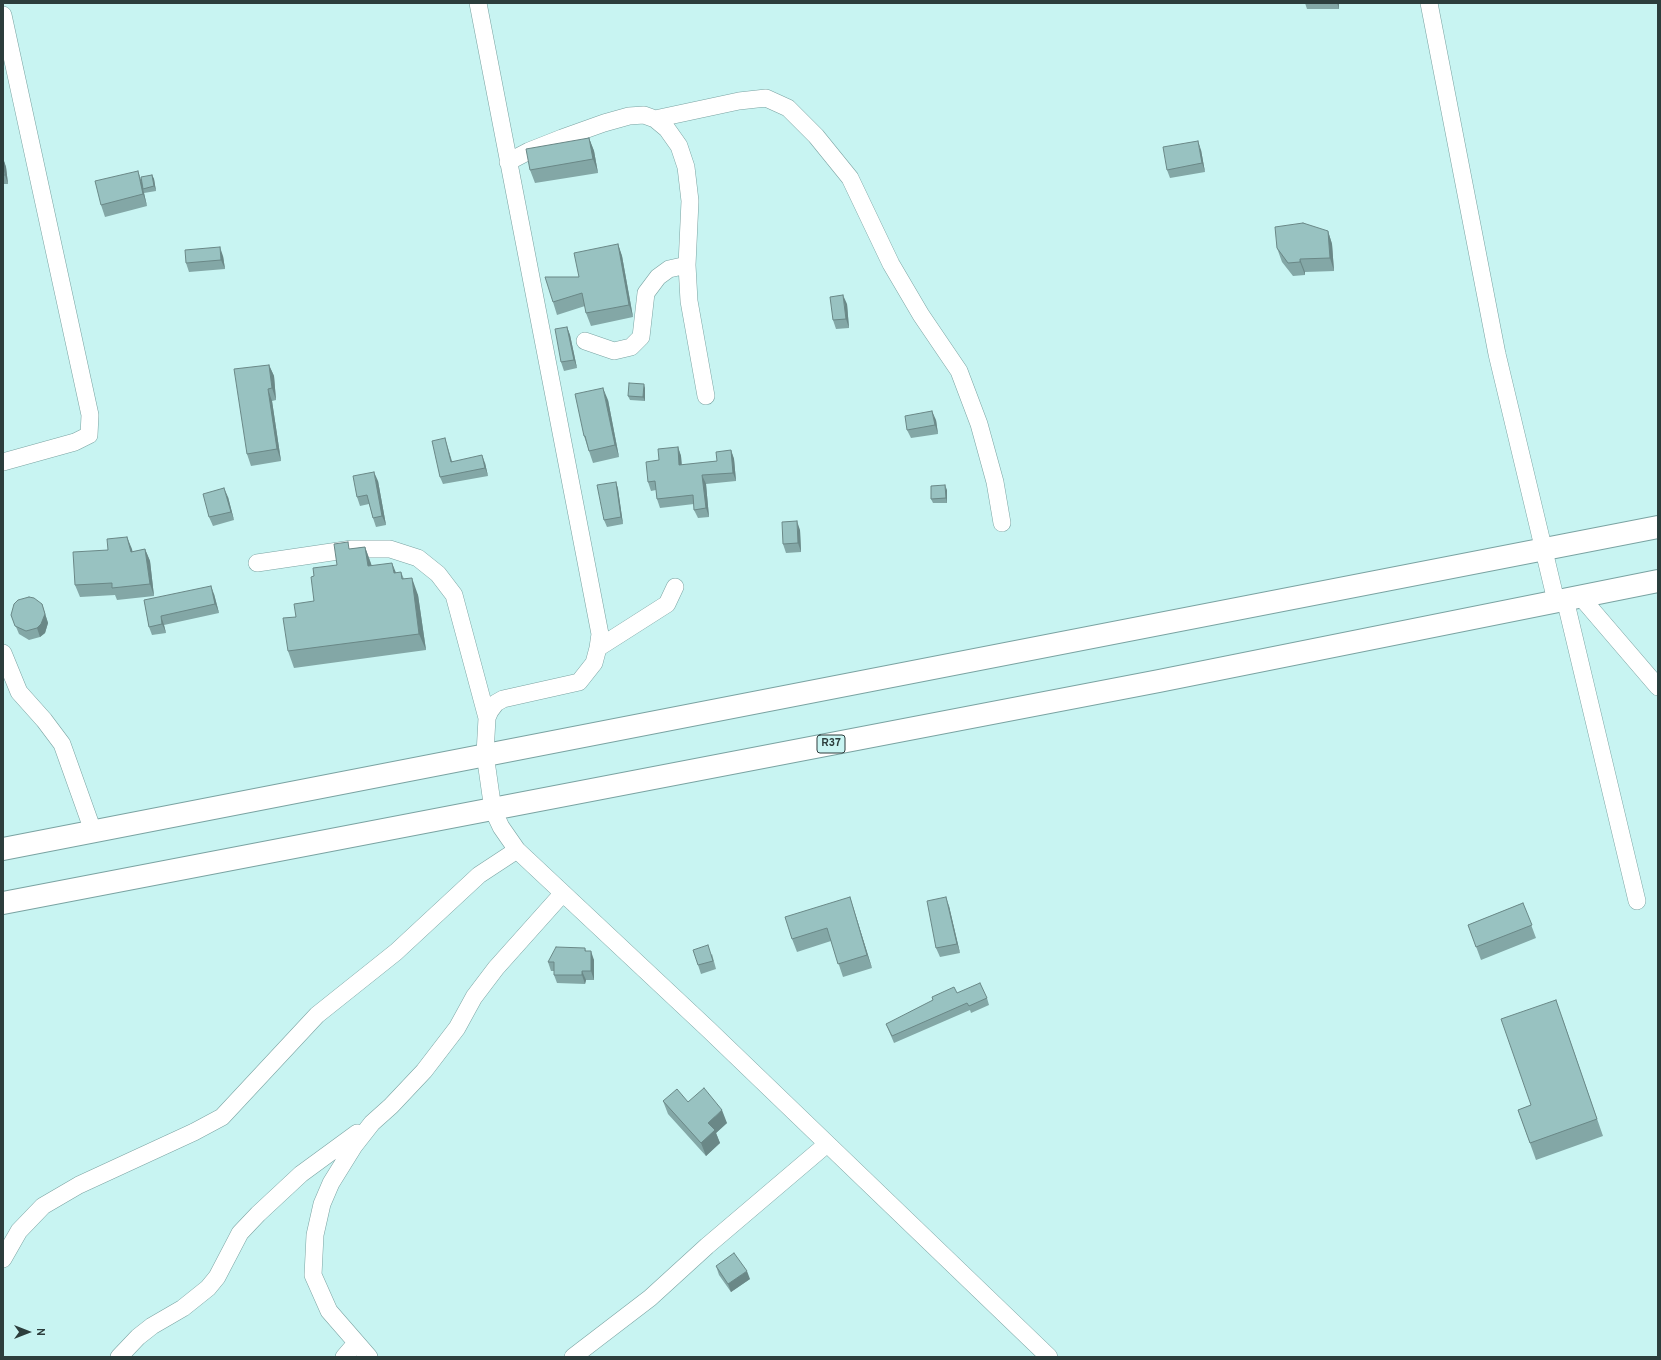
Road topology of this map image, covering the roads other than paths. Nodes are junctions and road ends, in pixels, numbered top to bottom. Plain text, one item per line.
1 (478, 3) edge
2 (1429, 3) edge
3 (3, 15) edge
4 (655, 119) junction
5 (508, 162) junction
6 (687, 264) junction
7 (584, 341) dead end
8 (706, 396) dead end
9 (3, 462) edge
10 (1002, 524) dead end
11 (1658, 527) edge
12 (1544, 550) junction
13 (257, 563) dead end
14 (1658, 581) edge
15 (675, 587) dead end
16 (1567, 599) junction
17 (598, 648) junction
18 (3, 653) edge
19 (1658, 687) edge
20 (487, 718) junction
21 (485, 754) junction
22 (493, 810) junction
23 (93, 831) junction
24 (3, 849) edge
25 (517, 850) junction
26 (563, 894) junction
27 (1636, 902) dead end
28 (3, 903) edge
29 (372, 1123) junction
30 (827, 1144) junction
31 (3, 1259) edge
32 (356, 1343) junction
33 (119, 1357) edge
34 (344, 1357) edge
35 (369, 1357) edge
36 (573, 1357) edge
37 (1049, 1357) edge

1 - 5 street
2 - 12 street
3 - 9 street
4 - 5 street
4 - 6 street
4 - 10 street
5 - 17 street
6 - 7 street
6 - 8 street
11 - 12 main road
12 - 16 street
12 - 21 main road
13 - 20 street
14 - 16 main road, R37
15 - 17 street
16 - 19 street
16 - 22 main road, R37
16 - 27 street
17 - 20 street
18 - 23 street
20 - 21 street
21 - 22 street
21 - 23 main road
22 - 25 street
22 - 28 main road, R37
23 - 24 main road
25 - 26 street
25 - 31 street
26 - 29 street
26 - 30 street
29 - 32 street
29 - 33 street
30 - 36 street
30 - 37 street
32 - 34 street
32 - 35 street

